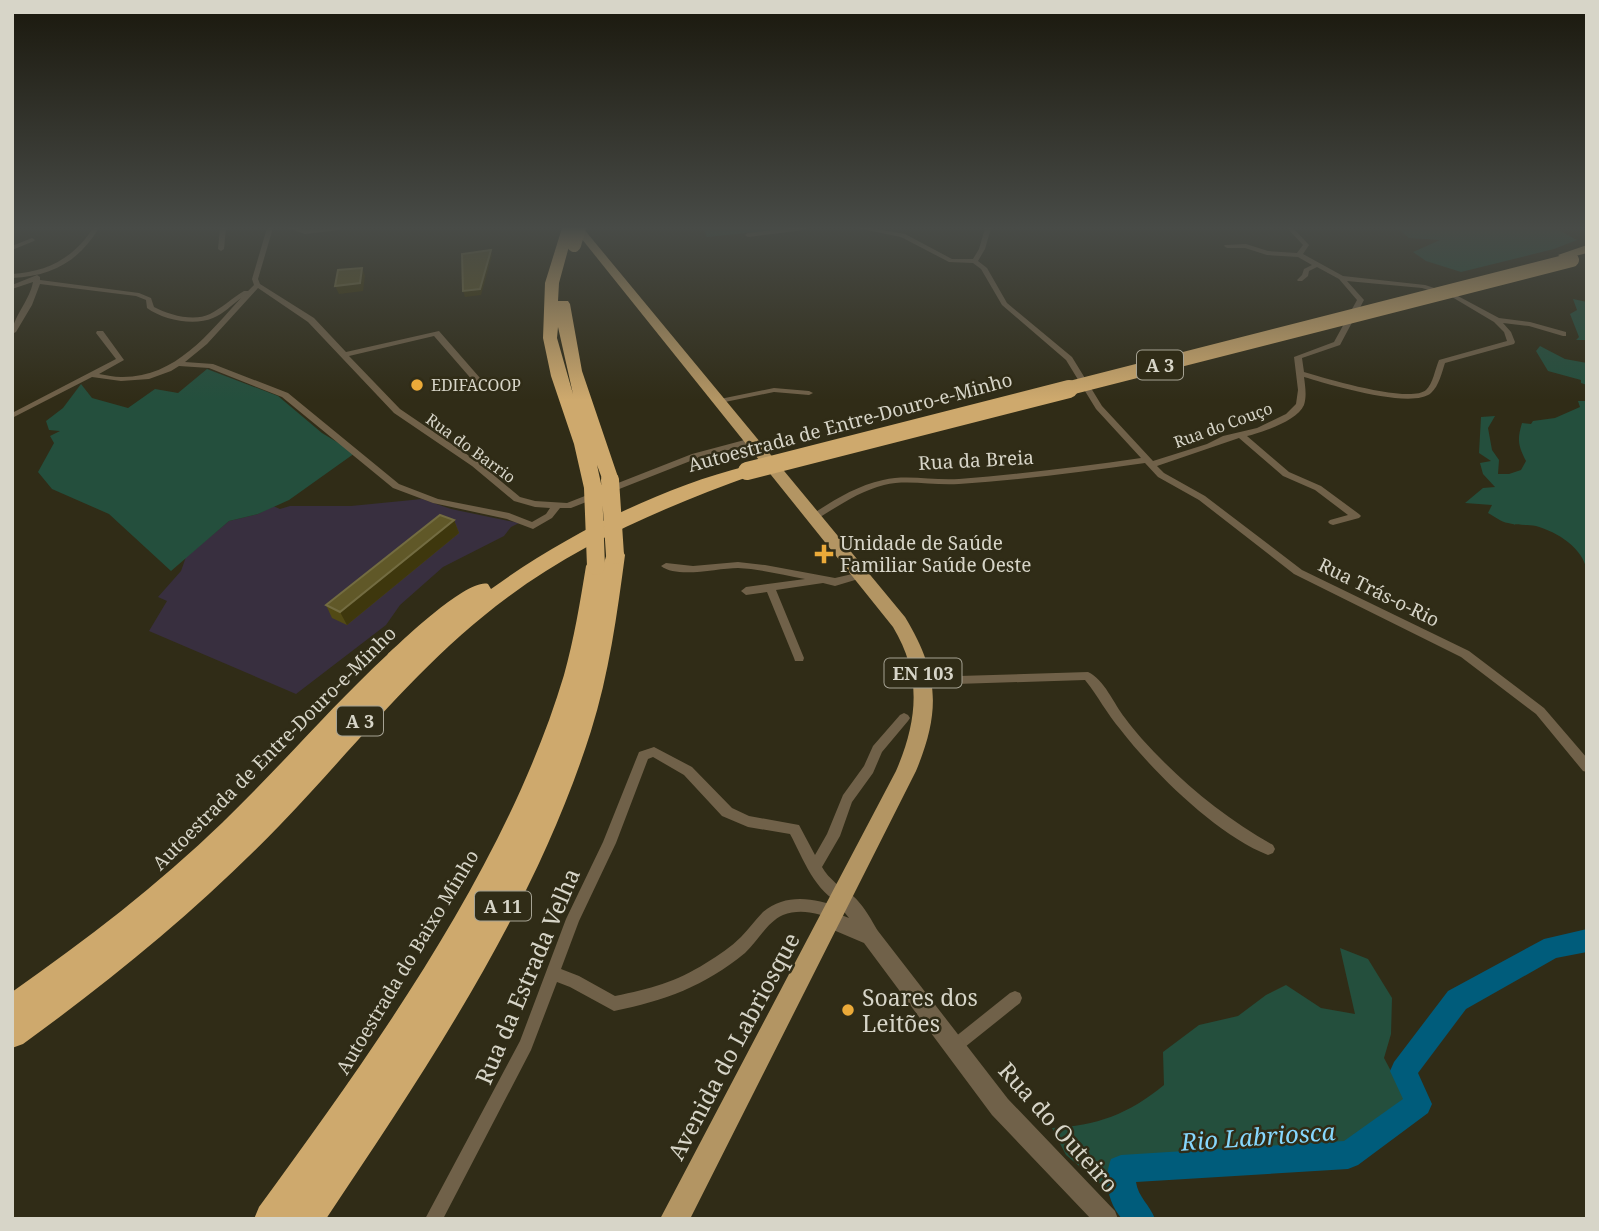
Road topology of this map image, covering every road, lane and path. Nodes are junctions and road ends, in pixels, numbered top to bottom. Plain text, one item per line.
1 (36, 285) edge
2 (81, 285) edge
3 (257, 285) junction
4 (565, 285) edge
5 (619, 285) edge
6 (994, 285) edge
7 (1348, 285) edge
8 (1421, 285) edge
9 (1461, 285) edge
10 (211, 317) junction
11 (1497, 320) junction
12 (12, 332) edge
13 (216, 332) junction
14 (100, 333) dead end
15 (1563, 334) dead end
16 (343, 355) junction
17 (179, 364) junction
18 (1299, 373) junction
19 (92, 376) junction
20 (477, 380) dead end
21 (809, 393) dead end
22 (720, 401) junction
23 (12, 416) edge
24 (1241, 435) junction
25 (752, 441) junction
26 (1149, 463) junction
27 (744, 466) junction
28 (556, 506) junction
29 (814, 517) junction
30 (1333, 522) dead end
31 (605, 561) junction
32 (666, 566) dead end
33 (860, 575) junction
34 (821, 580) junction
35 (770, 587) junction
36 (746, 591) dead end
37 (799, 659) dead end
38 (925, 681) junction
39 (904, 718) dead end
40 (1587, 767) edge
41 (1268, 849) dead end
42 (815, 867) junction
43 (836, 910) junction
44 (554, 974) junction
45 (1015, 998) dead end
46 (12, 1010) edge
47 (12, 1033) edge
48 (955, 1046) junction
49 (271, 1219) edge
50 (305, 1219) edge
51 (435, 1219) edge
52 (674, 1219) edge
53 (1107, 1219) edge

1 - 12 street
2 - 10 street
3 - 10 street
3 - 13 street
3 - 16 street, Rua do Barrio
4 - 31 highway, Autoestrada do Baixo Minho / A 11, bridge
5 - 22 main road, EN 103
6 - 26 street, Rua Trás-o-Rio
7 - 18 street
8 - 11 street
9 - 27 highway, Autoestrada de Entre-Douro-e-Minho / A 3, bridge
10 - 13 street
11 - 15 street
11 - 18 street
13 - 17 street
14 - 19 street
16 - 20 street
16 - 28 street, Rua do Barrio
17 - 19 street
17 - 28 street
18 - 24 street, Rua do Couço
19 - 23 street
21 - 22 street
22 - 25 main road, EN 103
24 - 26 street, Rua do Couço
24 - 30 street
25 - 28 street, Rua do Barrio
25 - 29 main road, EN 103
26 - 29 street, Rua da Breia
26 - 40 street, Rua Trás-o-Rio
27 - 46 highway, Autoestrada de Entre-Douro-e-Minho / A 3
27 - 47 highway, Autoestrada de Entre-Douro-e-Minho / A 3
29 - 33 main road, EN 103
31 - 49 highway, Autoestrada do Baixo Minho / A 11
31 - 50 highway, Autoestrada do Baixo Minho / A 11
32 - 34 street
33 - 34 street
33 - 38 main road, EN 103
34 - 35 street
35 - 36 street
35 - 37 street
38 - 41 street
38 - 43 main road, EN 103
39 - 42 street
42 - 43 street
42 - 44 street, Rua da Estrada Velha
43 - 44 street
43 - 48 street, Rua do Outeiro
43 - 52 main road, Avenida do Labriosque / EN 103
44 - 51 street, Rua da Estrada Velha
45 - 48 street
48 - 53 street, Rua do Outeiro

